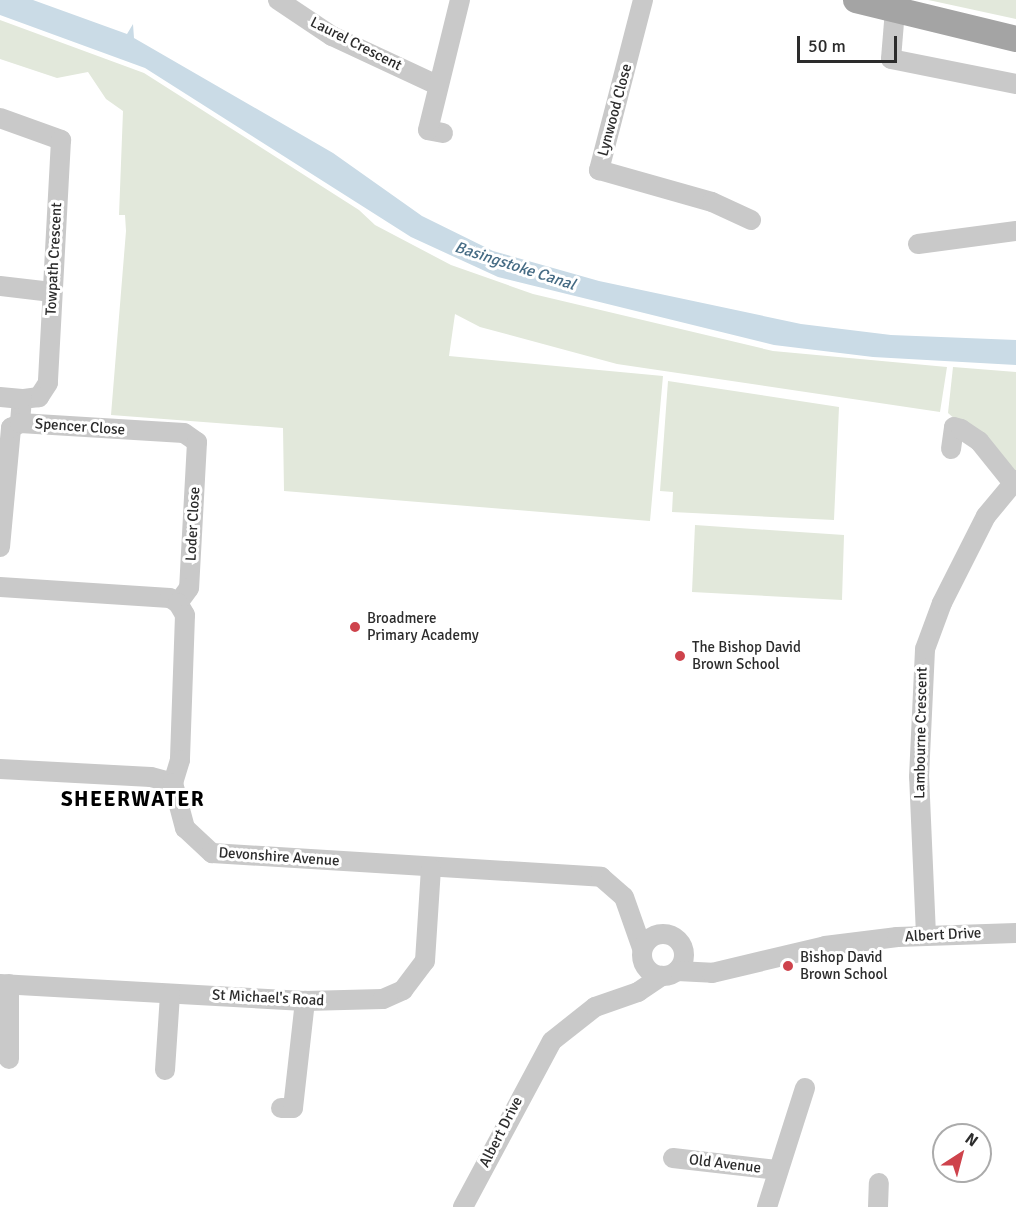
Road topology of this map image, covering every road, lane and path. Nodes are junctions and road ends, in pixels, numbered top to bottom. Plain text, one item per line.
1 (278, 0) edge
2 (460, 0) edge
3 (643, 0) edge
4 (856, 0) edge
5 (895, 10) junction
6 (1016, 39) edge
7 (1016, 84) edge
8 (437, 85) junction
9 (0, 118) edge
10 (443, 133) dead end
11 (751, 220) dead end
12 (1016, 231) edge
13 (918, 244) dead end
14 (0, 286) edge
15 (52, 292) junction
16 (0, 397) edge
17 (21, 399) junction
18 (20, 423) junction
19 (196, 442) joint
20 (951, 449) dead end
21 (1014, 481) edge
22 (0, 547) edge
23 (0, 586) edge
24 (178, 603) junction
25 (0, 769) edge
26 (173, 783) junction
27 (431, 868) junction
28 (1016, 933) edge
29 (926, 935) junction
30 (661, 959) junction
31 (5, 984) edge
32 (170, 994) junction
33 (305, 1001) junction
34 (9, 1059) dead end
35 (165, 1070) dead end
36 (805, 1088) dead end
37 (281, 1108) dead end
38 (674, 1158) dead end
39 (776, 1170) junction
40 (879, 1183) dead end
41 (463, 1207) edge
42 (767, 1207) edge
43 (878, 1207) edge

1 - 8 street, Laurel Crescent
2 - 8 street
3 - 11 street, Lynwood Close
4 - 5 main road
5 - 6 main road
5 - 7 street
8 - 10 street
9 - 15 street, Towpath Crescent
12 - 13 street
14 - 15 street
15 - 17 street, Towpath Crescent
16 - 17 street
17 - 18 street
18 - 19 street, Spencer Close
18 - 22 street, Spencer Close
19 - 24 street, Loder Close
20 - 21 street, Lambourne Crescent
21 - 29 street, Lambourne Crescent
23 - 24 street
24 - 26 street, Devonshire Avenue
25 - 26 street
26 - 27 street, Devonshire Avenue
27 - 30 street, Devonshire Avenue
27 - 33 street, St Michael's Road
28 - 29 street, Albert Drive
29 - 30 street, Albert Drive
30 - 41 street, Albert Drive
31 - 32 street, St Michael's Road
31 - 34 street
32 - 33 street, St Michael's Road
32 - 35 street
33 - 37 street
36 - 39 street, Old Avenue
38 - 39 street, Old Avenue
39 - 42 street, Old Avenue
40 - 43 street

